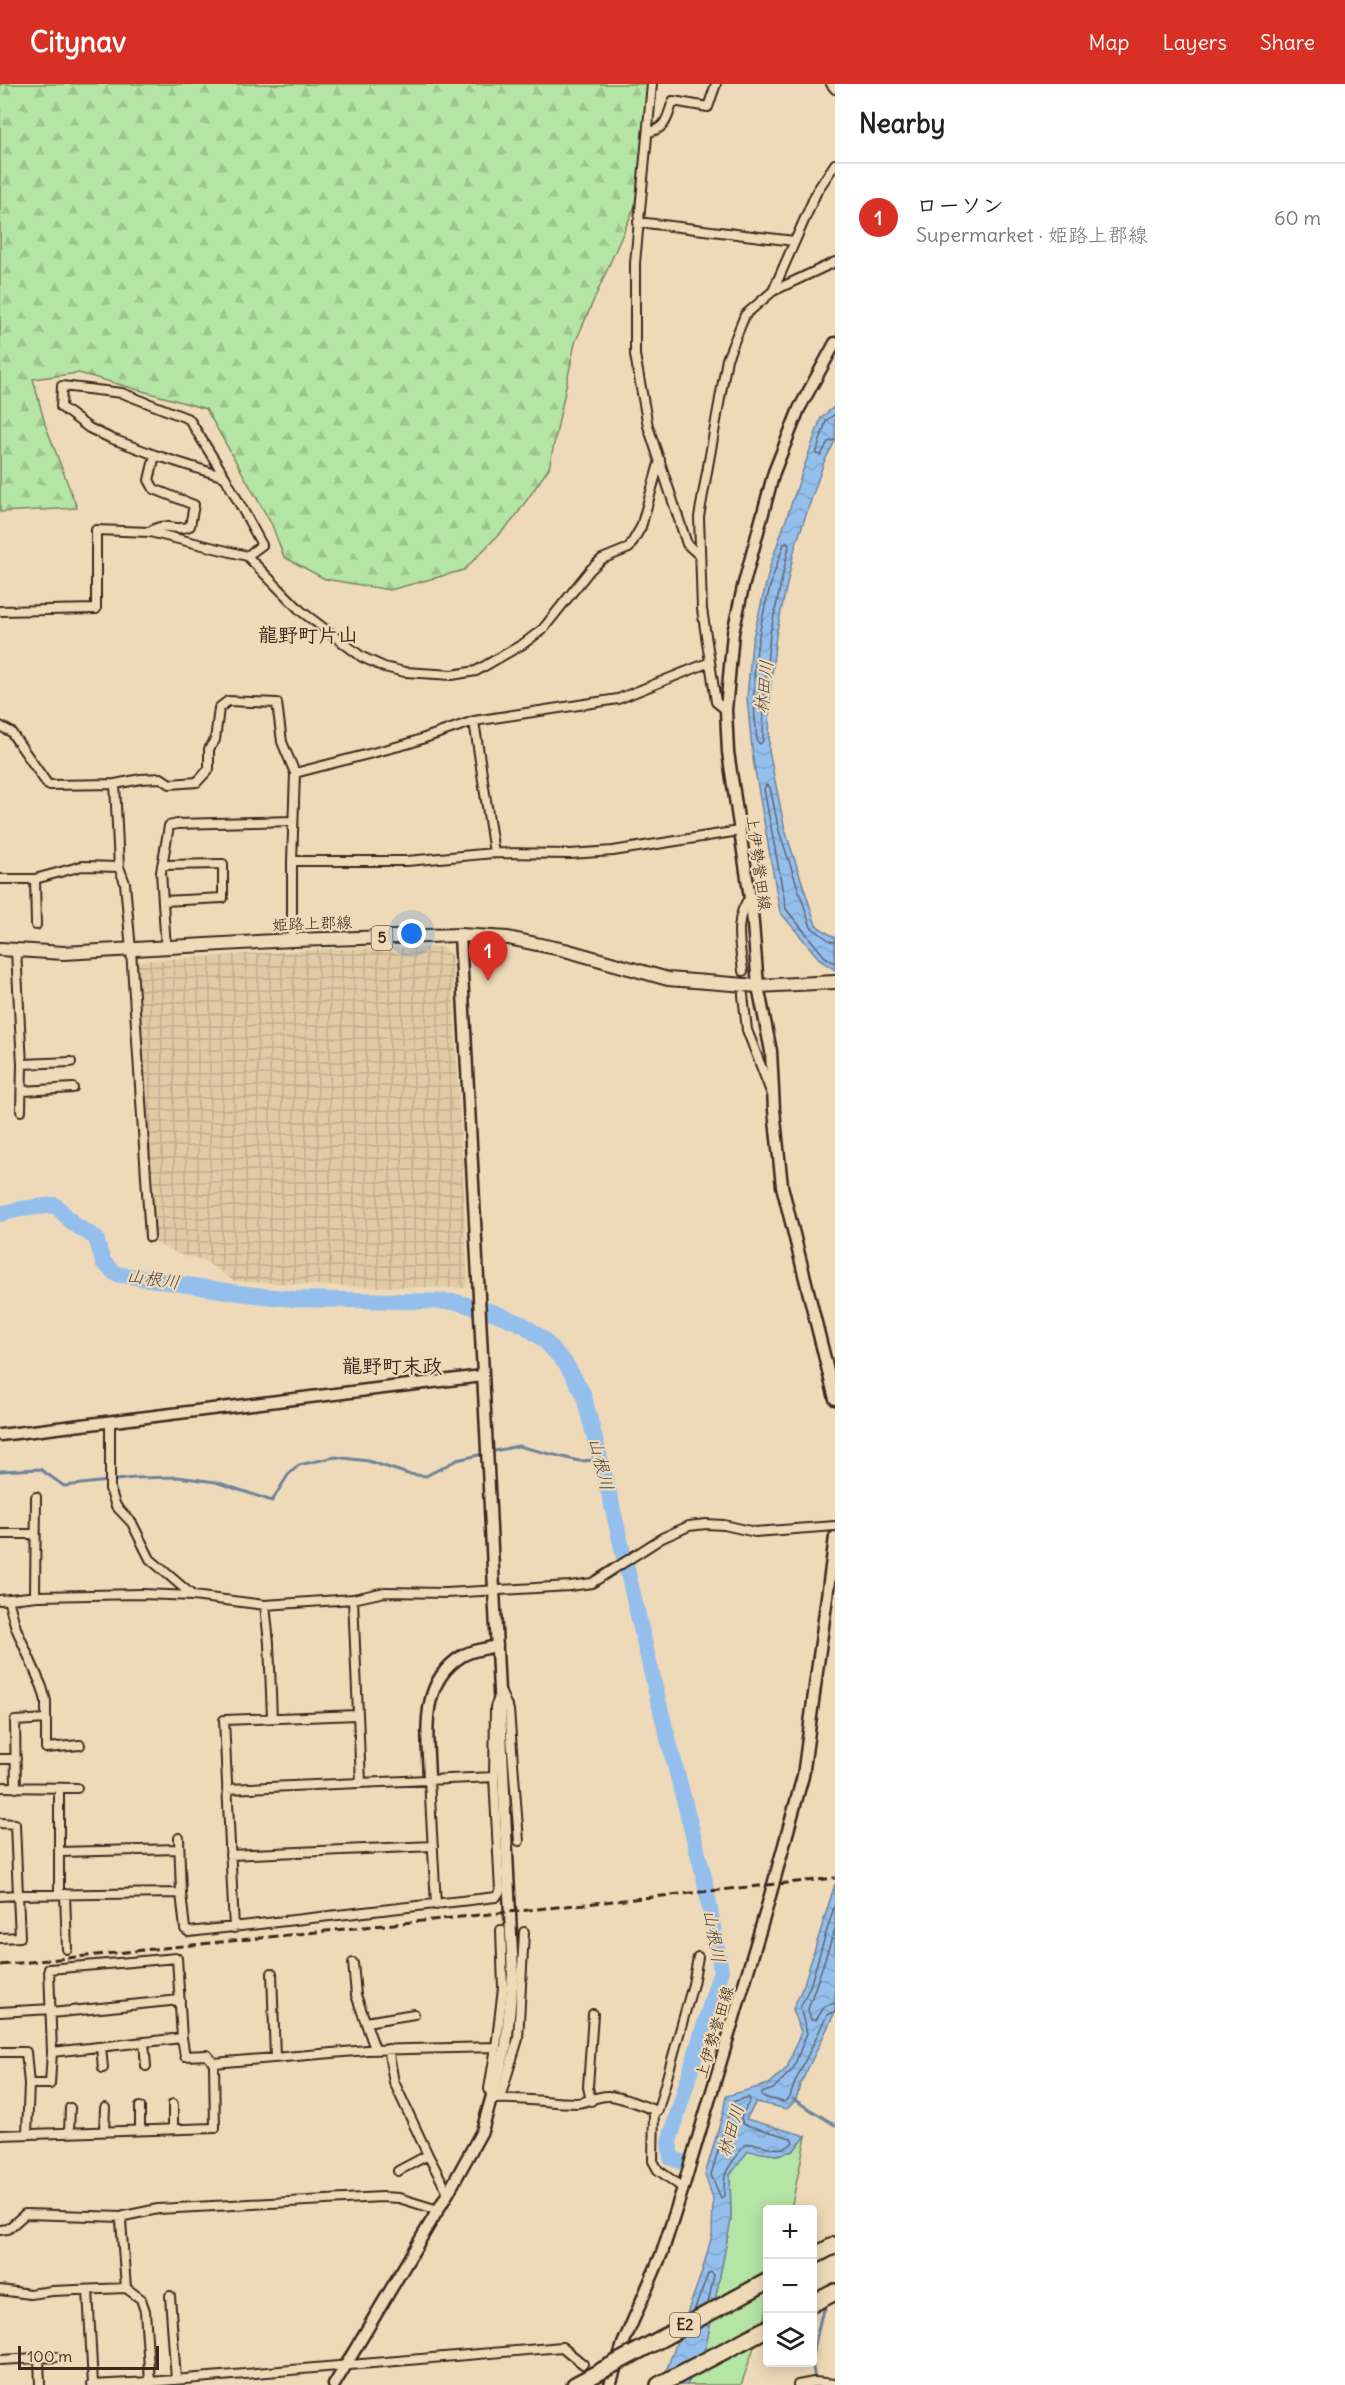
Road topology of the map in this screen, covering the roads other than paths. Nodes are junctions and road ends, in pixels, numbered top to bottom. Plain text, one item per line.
1 (652, 84) edge
2 (716, 84) edge
3 (831, 84) edge
4 (835, 89) edge
5 (648, 132) junction
6 (835, 164) edge
7 (638, 222) junction
8 (794, 241) junction
9 (835, 262) edge
10 (773, 291) junction
11 (835, 342) edge
12 (155, 455) junction
13 (660, 460) junction
14 (225, 477) junction
15 (150, 532) junction
16 (699, 555) junction
17 (247, 556) junction
18 (0, 611) edge
19 (710, 662) junction
20 (726, 710) junction
21 (474, 721) junction
22 (0, 726) edge
23 (294, 773) junction
24 (115, 784) junction
25 (293, 821) junction
26 (739, 831) junction
27 (494, 854) junction
28 (292, 861) junction
29 (162, 865) junction
30 (119, 867) junction
31 (0, 879) edge
32 (35, 879) junction
33 (750, 897) junction
34 (163, 901) junction
35 (36, 925) dead end
36 (460, 935) junction
37 (292, 940) junction
38 (166, 948) junction
39 (0, 949) edge
40 (131, 950) junction
41 (16, 951) junction
42 (743, 971) dead end
43 (835, 982) edge
44 (758, 986) junction
45 (743, 995) dead end
46 (71, 1062) dead end
47 (22, 1064) junction
48 (73, 1088) dead end
49 (22, 1091) junction
50 (773, 1099) junction
51 (21, 1111) dead end
52 (150, 1237) dead end
53 (482, 1376) junction
54 (835, 1399) edge
55 (110, 1422) junction
56 (0, 1435) edge
57 (36, 1497) dead end
58 (835, 1526) edge
59 (0, 1534) edge
60 (35, 1534) junction
61 (835, 1537) edge
62 (494, 1589) junction
63 (35, 1596) junction
64 (193, 1596) junction
65 (353, 1599) junction
66 (4, 1600) edge
67 (265, 1605) junction
68 (498, 1645) junction
69 (501, 1693) junction
70 (357, 1715) junction
71 (272, 1718) junction
72 (46, 1719) junction
73 (80, 1745) dead end
74 (0, 1759) edge
75 (16, 1759) junction
76 (494, 1777) junction
77 (429, 1779) junction
78 (361, 1783) junction
79 (0, 1788) edge
80 (16, 1788) junction
81 (59, 1788) junction
82 (77, 1788) dead end
83 (227, 1789) junction
84 (0, 1824) edge
85 (179, 1838) dead end
86 (519, 1840) dead end
87 (433, 1846) junction
88 (179, 1850) junction
89 (59, 1852) junction
90 (230, 1856) junction
91 (181, 1893) junction
92 (62, 1894) junction
93 (18, 1895) junction
94 (0, 1896) edge
95 (436, 1905) junction
96 (234, 1928) junction
97 (501, 1930) dead end
98 (524, 1932) dead end
99 (0, 1938) edge
100 (67, 1948) dead end
101 (698, 1958) dead end
102 (353, 1963) dead end
103 (272, 1973) dead end
104 (180, 2000) junction
105 (51, 2011) junction
106 (0, 2012) edge
107 (414, 2014) dead end
108 (593, 2014) dead end
109 (366, 2022) junction
110 (182, 2038) junction
111 (144, 2042) junction
112 (101, 2046) junction
113 (496, 2046) junction
114 (375, 2049) junction
115 (388, 2049) junction
116 (0, 2052) edge
117 (52, 2052) junction
118 (275, 2057) junction
119 (214, 2062) junction
120 (146, 2066) dead end
121 (103, 2068) dead end
122 (29, 2084) junction
123 (497, 2098) junction
124 (591, 2101) junction
125 (173, 2104) dead end
126 (140, 2107) dead end
127 (70, 2108) dead end
128 (105, 2108) dead end
129 (654, 2113) junction
130 (173, 2129) junction
131 (140, 2130) junction
132 (104, 2131) junction
133 (69, 2132) junction
134 (27, 2133) junction
135 (0, 2135) edge
136 (428, 2155) junction
137 (398, 2171) dead end
138 (683, 2188) junction
139 (448, 2193) junction
140 (438, 2210) junction
141 (123, 2217) junction
142 (0, 2230) edge
143 (835, 2245) edge
144 (817, 2255) edge
145 (763, 2284) edge
146 (126, 2288) junction
147 (0, 2290) edge
148 (88, 2290) junction
149 (835, 2292) edge
150 (170, 2296) dead end
151 (817, 2302) edge
152 (763, 2331) edge
153 (56, 2357) dead end
154 (39, 2358) junction
155 (0, 2360) edge
156 (583, 2364) dead end
157 (346, 2365) junction
158 (176, 2380) junction
159 (150, 2382) junction
160 (835, 2384) edge
161 (40, 2385) edge
162 (92, 2385) edge
163 (334, 2385) edge
164 (574, 2385) edge
165 (610, 2385) edge
166 (659, 2385) edge
167 (798, 2385) edge

1 - 5 street
2 - 5 street
3 - 4 street
5 - 7 street
6 - 8 street
7 - 8 street
7 - 13 street
8 - 10 street
9 - 10 street
10 - 16 street
11 - 20 street, 上伊勢誉田線
12 - 14 street
12 - 14 street
12 - 15 street
13 - 16 street
13 - 17 street
14 - 17 street
15 - 17 street
15 - 18 street
16 - 19 street
19 - 20 street
19 - 21 street
20 - 26 street, 上伊勢誉田線
21 - 23 street
21 - 27 street
22 - 24 street
23 - 24 street
23 - 25 street
24 - 30 street
25 - 28 street
25 - 29 street
26 - 27 street
26 - 33 street, 上伊勢誉田線
27 - 28 street
28 - 37 street
29 - 34 street
29 - 34 street
30 - 32 street
30 - 40 street
31 - 32 street
32 - 35 street
33 - 42 street
33 - 44 street, 上伊勢誉田線
34 - 38 street
36 - 37 main road, 姫路上郡線 / 5
36 - 44 main road, 姫路上郡線 / 5
36 - 53 street
37 - 38 main road, 姫路上郡線 / 5
38 - 40 main road, 姫路上郡線 / 5
39 - 41 main road, 姫路上郡線 / 5
40 - 41 main road, 姫路上郡線 / 5
40 - 52 street
41 - 47 street
43 - 44 main road, 姫路上郡線 / 5
44 - 50 street, 上伊勢誉田線
45 - 50 street
46 - 47 street
47 - 49 street
48 - 49 street
49 - 51 street
50 - 54 street, 上伊勢誉田線
53 - 55 street
53 - 62 street
55 - 56 street
55 - 64 street
57 - 60 street
58 - 62 street
59 - 60 street
60 - 63 street
61 - 138 street, 上伊勢誉田線
62 - 65 street
62 - 68 street
63 - 64 street
63 - 66 street
64 - 67 street
65 - 67 street
65 - 70 street
66 - 72 street
67 - 71 street
68 - 69 street
68 - 77 street
69 - 76 street
69 - 86 street
69 - 123 street
70 - 71 street
70 - 78 street
71 - 83 street
72 - 73 street
72 - 75 street
74 - 75 street
75 - 80 street
76 - 77 street
76 - 95 street
77 - 78 street
77 - 87 street
78 - 83 street
79 - 80 street
80 - 81 street
81 - 82 street
81 - 89 street
83 - 90 street
84 - 93 street
85 - 88 street
87 - 90 street
87 - 95 street
88 - 89 street
88 - 91 street
89 - 92 street
90 - 96 street
91 - 92 street
91 - 96 street
92 - 93 street
92 - 100 street
93 - 94 street
93 - 99 street
95 - 96 street
97 - 113 street
98 - 123 street
101 - 129 street
102 - 109 street
103 - 118 street
104 - 105 street
104 - 105 street
104 - 110 street
105 - 106 street
105 - 117 street
107 - 109 street
108 - 124 street
109 - 114 street
110 - 111 street
110 - 119 street
111 - 112 street
111 - 120 street
112 - 117 street
112 - 121 street
113 - 115 street
113 - 123 street
114 - 115 street
114 - 118 street
115 - 136 street
116 - 122 street
117 - 122 street
118 - 119 street
119 - 130 street
122 - 134 street
123 - 124 street
123 - 139 street
124 - 129 street
125 - 130 street
126 - 131 street
127 - 133 street
128 - 132 street
129 - 138 street
130 - 131 street
131 - 132 street
132 - 133 street
133 - 134 street
134 - 135 street
136 - 137 street
136 - 139 street
138 - 165 street, 上伊勢誉田線
139 - 140 street
140 - 141 street
140 - 157 street
141 - 142 street
141 - 146 street
143 - 144 highway
145 - 164 highway, E2, bridge
146 - 148 street
146 - 159 street
147 - 148 street
148 - 162 street
149 - 151 highway
150 - 158 street
152 - 166 highway, E2
153 - 154 street
154 - 155 street
154 - 161 street
156 - 157 street
157 - 158 street
157 - 163 street
158 - 159 street
159 - 162 street
160 - 167 street

